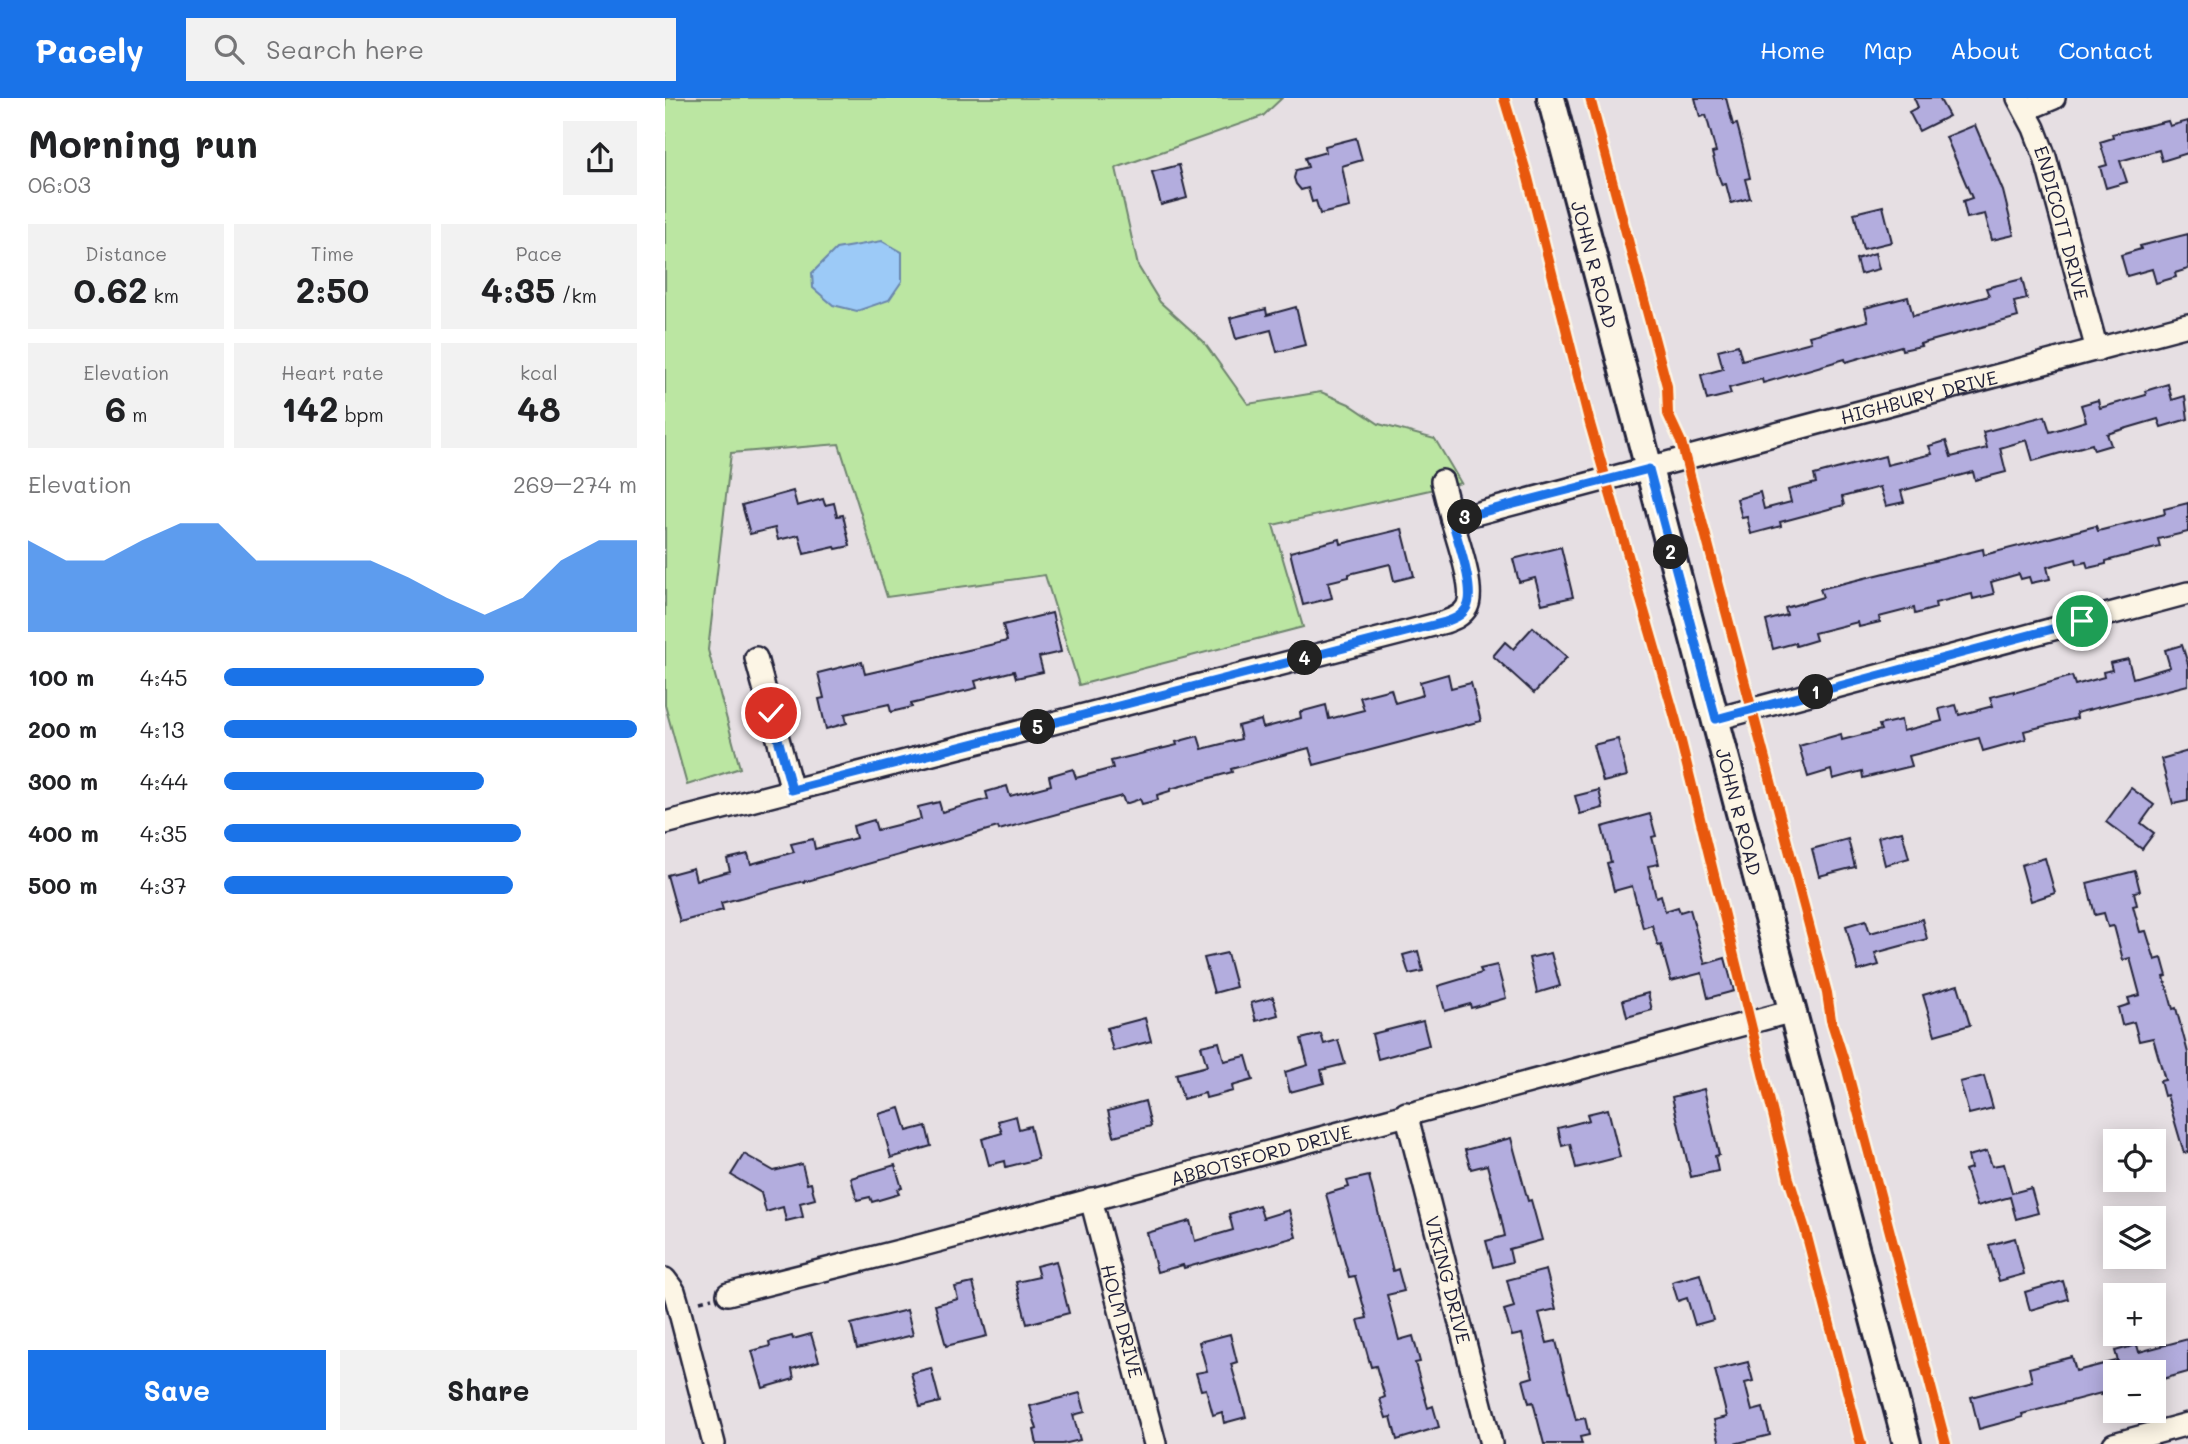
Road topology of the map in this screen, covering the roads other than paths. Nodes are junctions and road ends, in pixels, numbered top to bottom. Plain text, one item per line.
1 (1551, 98) edge
2 (2054, 98) edge
3 (2021, 104) edge
4 (2188, 326) edge
5 (2097, 350) junction
6 (1649, 469) junction
7 (1442, 481) dead end
8 (1452, 520) junction
9 (2188, 593) edge
10 (756, 658) dead end
11 (1716, 719) junction
12 (792, 790) junction
13 (665, 823) edge
14 (1793, 1011) junction
15 (1406, 1113) junction
16 (1091, 1199) junction
17 (665, 1279) edge
18 (728, 1294) dead end
19 (2188, 1424) edge
20 (714, 1444) edge
21 (1155, 1444) edge
22 (1491, 1444) edge
23 (1907, 1444) edge
24 (2113, 1444) edge

1 - 6 main road, JOHN R ROAD
2 - 3 street
3 - 5 street, ENDICOTT DRIVE
4 - 5 street, HIGHBURY DRIVE
5 - 6 street, HIGHBURY DRIVE
6 - 8 street, HIGHBURY DRIVE
6 - 11 main road, JOHN R ROAD
7 - 8 street
8 - 12 street
9 - 11 street
10 - 12 street
11 - 14 main road, JOHN R ROAD
12 - 13 street
14 - 15 street, ABBOTSFORD DRIVE
14 - 23 main road, JOHN R ROAD
15 - 16 street, ABBOTSFORD DRIVE
15 - 22 street, VIKING DRIVE
16 - 18 street, ABBOTSFORD DRIVE
16 - 21 street, HOLM DRIVE
17 - 20 street
19 - 24 street

